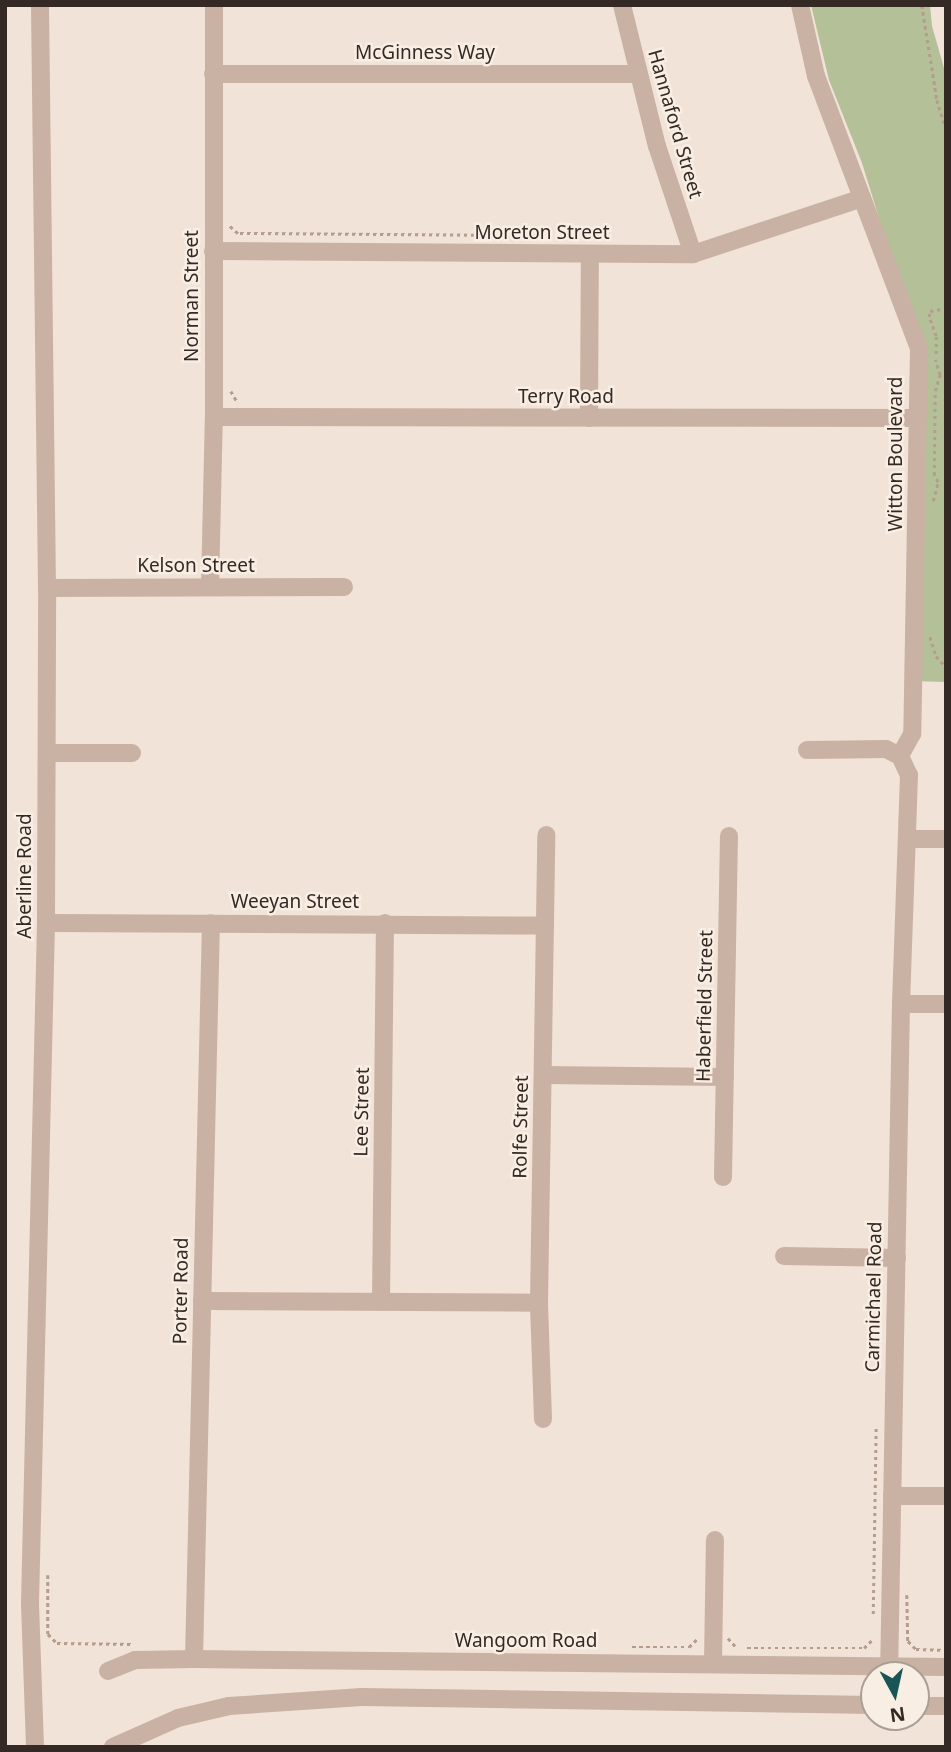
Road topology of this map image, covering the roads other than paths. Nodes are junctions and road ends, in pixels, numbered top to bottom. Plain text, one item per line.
1 (40, 5) edge
2 (214, 5) edge
3 (622, 5) edge
4 (800, 5) edge
5 (213, 74) junction
6 (637, 74) junction
7 (862, 198) junction
8 (213, 251) junction
9 (590, 254) junction
10 (693, 254) junction
11 (214, 417) junction
12 (589, 418) junction
13 (918, 418) junction
14 (210, 587) junction
15 (344, 587) dead end
16 (47, 588) junction
17 (807, 750) dead end
18 (47, 753) junction
19 (132, 753) dead end
20 (900, 756) junction
21 (547, 835) dead end
22 (729, 836) dead end
23 (908, 839) junction
24 (946, 839) edge
25 (46, 923) junction
26 (211, 923) junction
27 (385, 923) junction
28 (545, 926) junction
29 (901, 1004) junction
30 (946, 1004) edge
31 (543, 1075) junction
32 (725, 1077) junction
33 (723, 1177) dead end
34 (784, 1256) dead end
35 (897, 1258) junction
36 (202, 1301) junction
37 (381, 1302) junction
38 (539, 1303) junction
39 (543, 1419) dead end
40 (892, 1496) junction
41 (946, 1496) edge
42 (715, 1540) dead end
43 (194, 1659) junction
44 (889, 1661) edge
45 (713, 1663) junction
46 (860, 1669) edge
47 (108, 1671) dead end
48 (860, 1705) edge
49 (35, 1747) edge
50 (113, 1747) edge

1 - 16 street, Aberline Road
2 - 5 street, Norman Street
3 - 6 street, Hannaford Street
4 - 7 street, Witton Boulevard
5 - 6 street, McGinness Way
5 - 8 street, Norman Street
6 - 10 street, Hannaford Street
7 - 10 street, Moreton Street
7 - 13 street, Witton Boulevard
8 - 9 street, Moreton Street
8 - 11 street, Norman Street
9 - 10 street, Moreton Street
9 - 12 street
11 - 12 street, Terry Road
11 - 14 street, Norman Street
12 - 13 street, Terry Road
13 - 20 street, Witton Boulevard
14 - 15 street, Kelson Street
14 - 16 street, Kelson Street
16 - 18 street, Aberline Road
17 - 20 street
18 - 19 street
18 - 25 street, Aberline Road
20 - 23 street
21 - 28 street, Rolfe Street
22 - 32 street, Haberfield Street
23 - 24 street
23 - 29 street, Carmichael Road
25 - 26 street, Weeyan Street
25 - 49 street, Aberline Road
26 - 27 street, Weeyan Street
26 - 36 street, Porter Road
27 - 28 street, Weeyan Street
27 - 37 street, Lee Street
28 - 31 street, Rolfe Street
29 - 30 street
29 - 35 street, Carmichael Road
31 - 32 street
31 - 38 street, Rolfe Street
32 - 33 street, Haberfield Street
34 - 35 street
35 - 40 street, Carmichael Road
36 - 37 street
36 - 43 street, Porter Road
37 - 38 street
38 - 39 street, Rolfe Street
40 - 41 street
40 - 44 street, Carmichael Road
42 - 45 street
43 - 45 street, Wangoom Road
43 - 47 street, Wangoom Road
45 - 46 street, Wangoom Road
48 - 50 street

